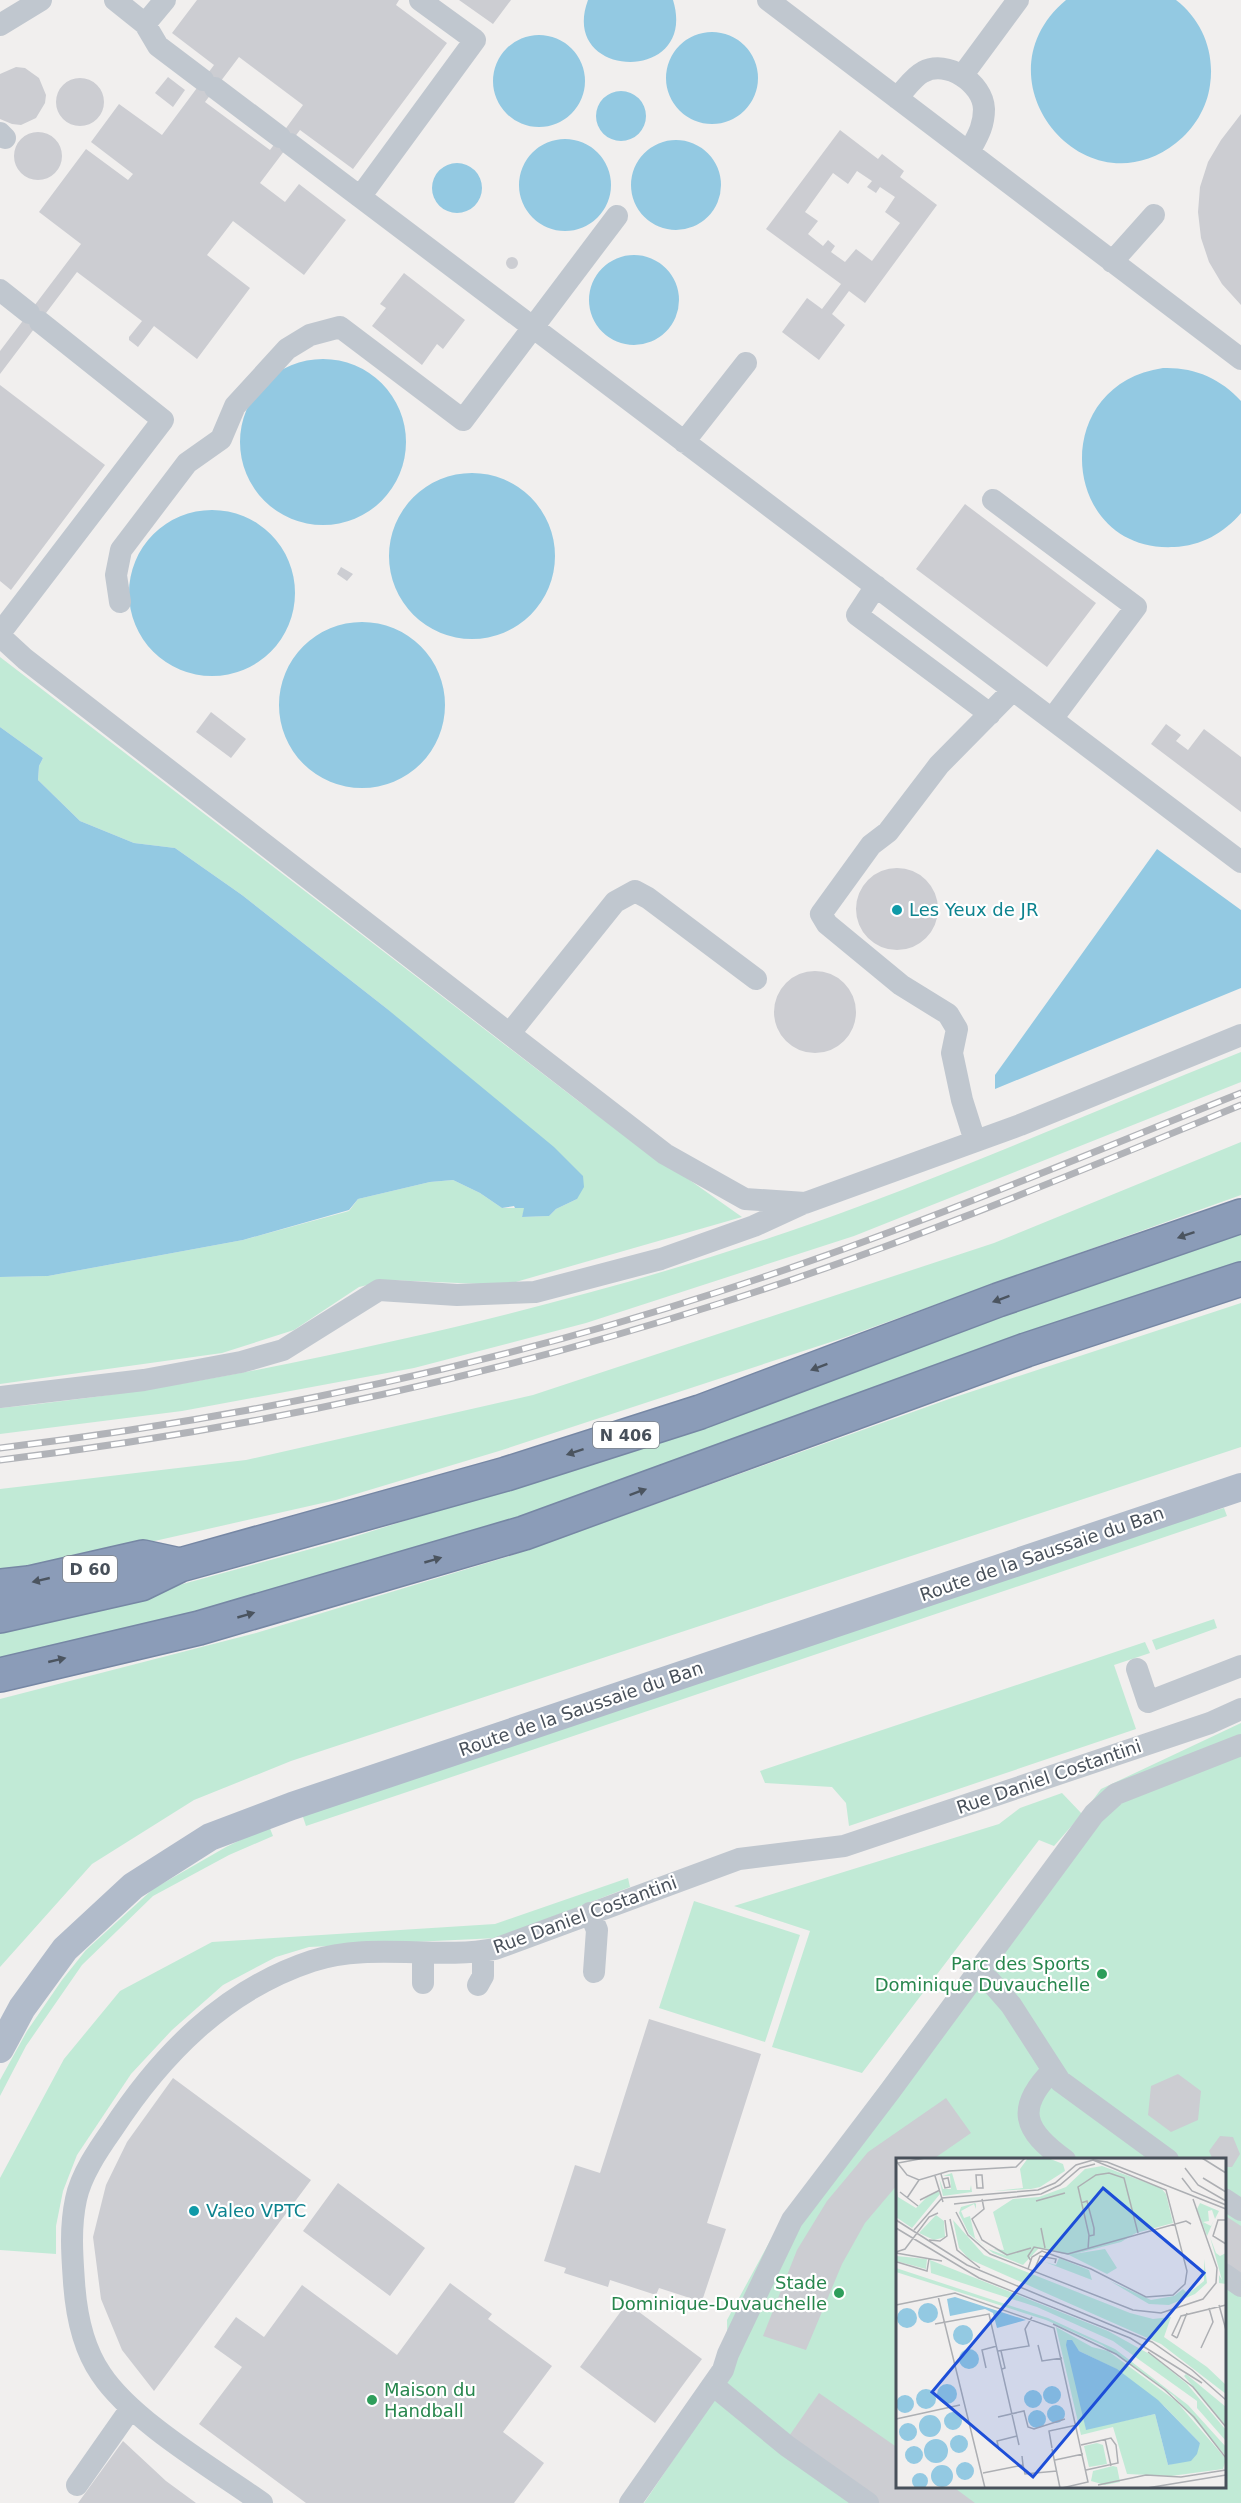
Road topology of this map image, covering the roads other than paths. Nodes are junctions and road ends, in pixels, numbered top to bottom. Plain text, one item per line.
1 (41, 0) edge
2 (114, 0) edge
3 (165, 0) edge
4 (420, 0) edge
5 (768, 0) edge
6 (1018, 0) edge
7 (145, 24) junction
8 (0, 25) edge
9 (962, 76) junction
10 (897, 98) junction
11 (969, 152) junction
12 (360, 197) junction
13 (1154, 215) dead end
14 (617, 216) dead end
15 (1112, 262) junction
16 (0, 290) edge
17 (533, 328) junction
18 (1241, 359) edge
19 (746, 363) dead end
20 (684, 442) junction
21 (993, 500) dead end
22 (876, 586) junction
23 (120, 602) dead end
24 (0, 635) edge
25 (1013, 690) junction
26 (990, 714) junction
27 (1052, 719) junction
28 (1241, 862) edge
29 (756, 980) dead end
30 (510, 1033) junction
31 (1241, 1035) edge
32 (975, 1142) junction
33 (805, 1203) junction
34 (1241, 1216) edge
35 (1241, 1279) edge
36 (0, 1397) edge
37 (1240, 1489) edge
38 (180, 1565) junction
39 (0, 1586) edge
40 (0, 1616) edge
41 (1241, 1666) edge
42 (1137, 1669) dead end
43 (0, 1675) edge
44 (1241, 1709) edge
45 (1241, 1745) edge
46 (590, 1913) junction
47 (483, 1951) junction
48 (423, 1953) junction
49 (976, 1971) junction
50 (594, 1972) dead end
51 (423, 1983) dead end
52 (478, 1985) dead end
53 (0, 2049) edge
54 (1053, 2070) junction
55 (1063, 2158) edge
56 (1165, 2158) edge
57 (1226, 2200) edge
58 (1241, 2210) edge
59 (1226, 2275) edge
60 (1241, 2286) edge
61 (714, 2386) junction
62 (131, 2408) junction
63 (77, 2485) dead end
64 (262, 2503) edge
65 (630, 2503) edge
66 (868, 2503) edge

1 - 8 street
2 - 7 street
3 - 7 street
4 - 12 street
5 - 10 street
6 - 9 street
7 - 12 street
9 - 10 street
9 - 11 street
10 - 11 street
11 - 15 street
12 - 17 street
13 - 15 street
14 - 17 street
15 - 18 street
16 - 24 street
17 - 20 street
17 - 23 street
19 - 20 street
20 - 22 street
21 - 27 street
22 - 25 street
22 - 26 street
24 - 30 street
25 - 26 street
25 - 27 street
26 - 32 street
27 - 28 street
29 - 30 street
30 - 33 street
31 - 32 street
32 - 33 street
33 - 36 street
34 -> 38 highway, N 406
43 -> 35 highway
37 - 53 main road, Route de la Saussaie du Ban
38 -> 39 highway, D 60
38 - 40 highway, N 406
41 - 42 street
44 - 46 street, Rue Daniel Costantini
45 - 49 street
46 - 47 street, Rue Daniel Costantini
46 - 50 street
47 - 48 street, Rue Daniel Costantini
47 - 52 street
48 - 51 street
48 - 62 street, Rue Daniel Costantini
49 - 54 street
49 - 61 street
54 - 55 street
54 - 56 street
57 - 58 street
59 - 60 street
61 - 65 street
61 - 66 street
62 - 63 street
62 - 64 street, Rue Daniel Costantini

